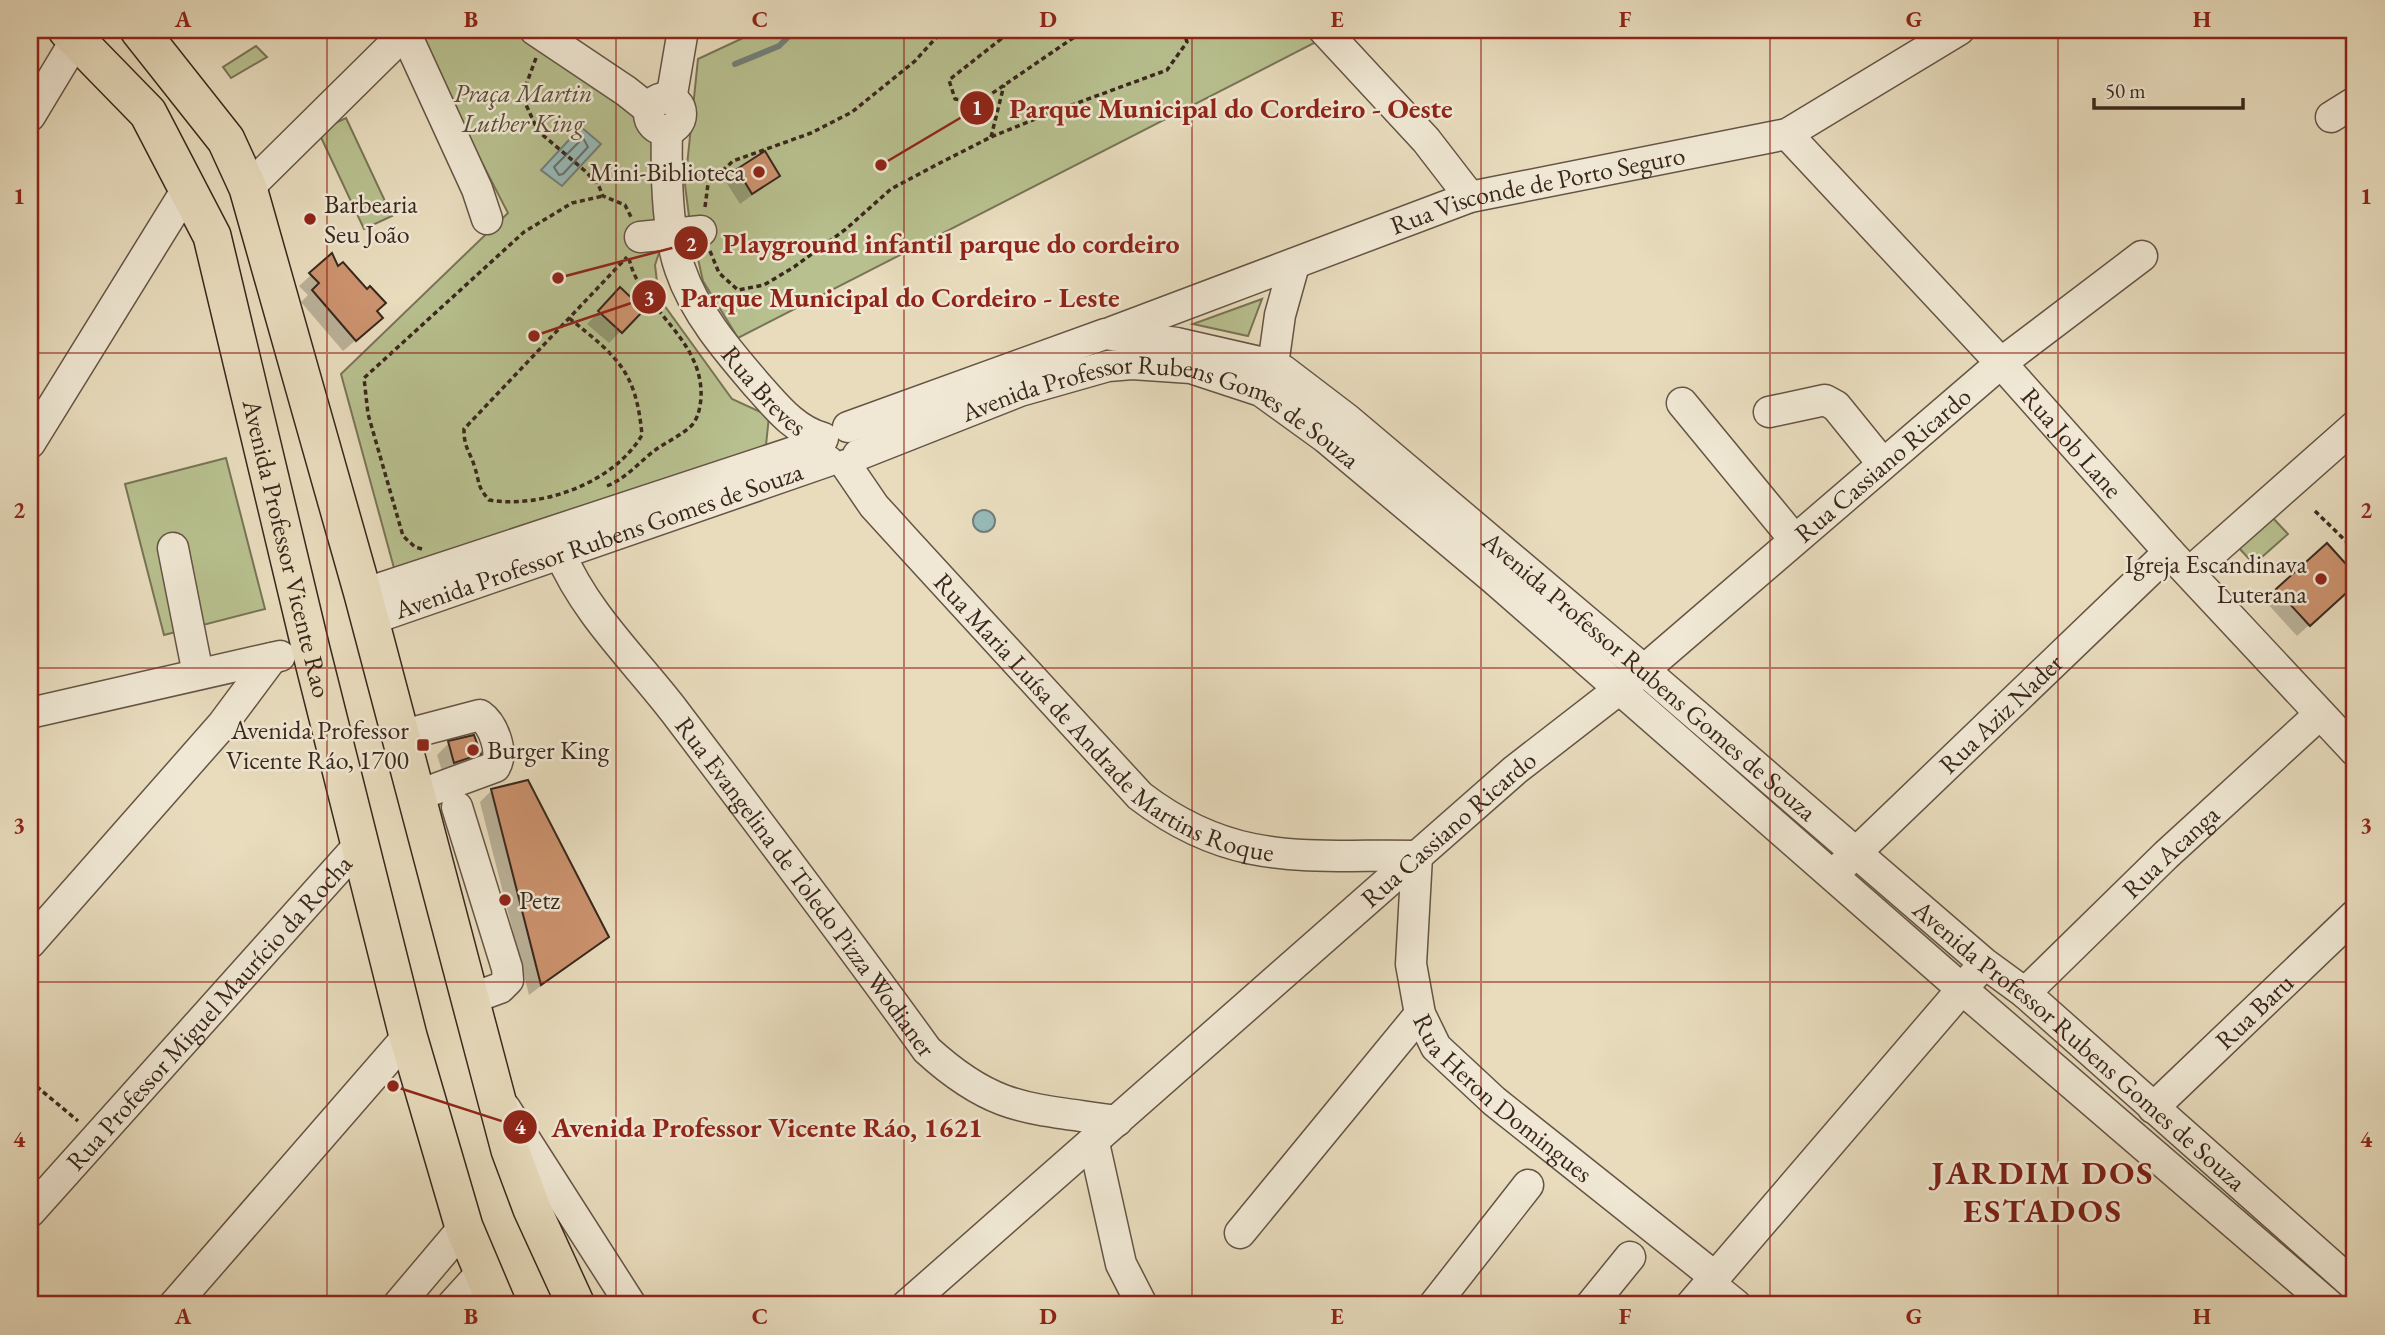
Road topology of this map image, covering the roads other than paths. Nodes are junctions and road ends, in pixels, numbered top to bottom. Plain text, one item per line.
1 (139, 30) edge
2 (683, 30) edge
3 (1324, 30) edge
4 (1959, 30) edge
5 (406, 31) edge
6 (541, 33) edge
7 (72, 34) edge
8 (663, 113) junction
9 (30, 116) edge
10 (1787, 134) junction
11 (189, 186) junction
12 (248, 188) junction
13 (1470, 197) junction
14 (487, 219) dead end
15 (687, 232) junction
16 (640, 237) road end
17 (2142, 256) dead end
18 (1294, 265) junction
19 (1105, 334) junction
20 (2001, 363) junction
21 (1273, 365) junction
22 (1304, 403) junction
23 (1682, 403) dead end
24 (1769, 412) dead end
25 (2355, 426) edge
26 (1336, 429) junction
27 (30, 443) edge
28 (837, 448) junction
29 (1882, 464) junction
30 (1794, 539) junction
31 (173, 548) dead end
32 (560, 553) junction
33 (2180, 562) junction
34 (366, 607) junction
35 (311, 650) junction
36 (272, 658) junction
37 (1644, 670) junction
38 (198, 674) junction
39 (1618, 689) junction
40 (30, 713) edge
41 (2320, 714) junction
42 (400, 736) junction
43 (2355, 751) edge
44 (416, 796) junction
45 (457, 807) dead end
46 (360, 844) junction
47 (1857, 853) junction
48 (1417, 856) junction
49 (1832, 874) junction
50 (2355, 915) edge
51 (30, 943) edge
52 (1984, 963) junction
53 (1963, 990) junction
54 (2025, 993) junction
55 (470, 999) junction
56 (1420, 1014) junction
57 (408, 1036) junction
58 (496, 1095) junction
59 (2153, 1108) junction
60 (1117, 1121) junction
61 (1094, 1143) junction
62 (1528, 1185) dead end
63 (30, 1212) edge
64 (464, 1227) junction
65 (1240, 1233) dead end
66 (2309, 1246) junction
67 (1630, 1257) dead end
68 (2289, 1268) junction
69 (483, 1271) junction
70 (2355, 1286) edge
71 (1705, 1289) edge
72 (174, 1305) edge
73 (398, 1305) edge
74 (452, 1305) edge
75 (497, 1305) edge
76 (576, 1305) edge
77 (631, 1305) edge
78 (907, 1305) edge
79 (1142, 1305) edge
80 (1434, 1305) edge
81 (1591, 1305) edge
82 (1736, 1305) edge
83 (2329, 1305) edge

1 - 12 main road
2 - 8 street, Rua Breves
3 - 13 street
4 - 10 street, Rua Visconde de Porto Seguro
5 - 12 street
5 - 14 street
6 - 8 street
7 - 9 street
7 - 11 main road, Avenida Professor Vicente Rao
8 - 15 street, Rua Breves
10 - 13 street, Rua Visconde de Porto Seguro
10 - 20 street, Rua Job Lane
11 - 27 street
11 - 35 main road, Avenida Professor Vicente Rao
12 - 34 main road
13 - 18 street, Rua Visconde de Porto Seguro
15 - 16 street
15 - 28 street, Rua Breves
17 - 20 street, Rua Cassiano Ricardo
18 - 19 street, Rua Visconde de Porto Seguro
18 - 21 street
19 - 21 street, Avenida Professor Rubens Gomes de Souza
19 - 28 street, Avenida Professor Rubens Gomes de Souza
20 - 29 street, Rua Cassiano Ricardo
20 - 33 street, Rua Job Lane
21 - 22 street, Avenida Professor Rubens Gomes de Souza
22 - 26 street, Avenida Professor Rubens Gomes de Souza
22 - 28 street, Avenida Professor Rubens Gomes de Souza
23 - 30 street
24 - 29 street
25 - 33 street, Rua Aziz Nader
26 - 37 street, Avenida Professor Rubens Gomes de Souza
26 - 39 street, Avenida Professor Rubens Gomes de Souza
28 - 32 street, Avenida Professor Rubens Gomes de Souza
28 - 34 street, Avenida Professor Rubens Gomes de Souza
28 - 48 street, Rua Maria Luísa de Andrade Martins Roque
29 - 30 street, Rua Cassiano Ricardo
30 - 37 street, Rua Cassiano Ricardo
31 - 38 street
32 - 34 street, Avenida Professor Rubens Gomes de Souza
32 - 60 street, Rua Evangelina de Toledo Pizza Wodianer
33 - 41 street, Rua Job Lane
33 - 47 street, Rua Aziz Nader
34 - 42 main road
35 - 36 street
35 - 46 main road, Avenida Professor Vicente Rao
36 - 38 street
36 - 51 street
37 - 39 street, Rua Cassiano Ricardo
37 - 47 street, Avenida Professor Rubens Gomes de Souza
38 - 40 street
39 - 48 street, Rua Cassiano Ricardo
39 - 49 street, Avenida Professor Rubens Gomes de Souza
41 - 43 street, Rua Job Lane
41 - 54 street, Rua Acanga
42 - 44 main road
42 - 44 street
44 - 55 main road
45 - 55 street
46 - 57 main road, Avenida Professor Vicente Rao
46 - 63 street, Rua Professor Miguel Maurício da Rocha
47 - 49 street, Rua Aziz Nader
47 - 52 street, Avenida Professor Rubens Gomes de Souza
48 - 56 street, Rua Heron Domingues
48 - 60 street, Rua Cassiano Ricardo
49 - 53 street, Avenida Professor Rubens Gomes de Souza
50 - 59 street, Rua Baru
52 - 53 street
52 - 54 street, Avenida Professor Rubens Gomes de Souza
53 - 68 street, Avenida Professor Rubens Gomes de Souza
53 - 71 street
54 - 59 street, Avenida Professor Rubens Gomes de Souza
55 - 58 main road
56 - 65 street
56 - 71 street, Rua Heron Domingues
57 - 64 main road, Avenida Professor Vicente Rao
57 - 72 street
58 - 76 main road
58 - 77 street
59 - 66 street, Avenida Professor Rubens Gomes de Souza
60 - 61 street, Rua Cassiano Ricardo
61 - 78 street, Rua Cassiano Ricardo
61 - 79 street
62 - 80 street
64 - 69 main road, Avenida Professor Vicente Rao
64 - 73 street
66 - 68 street
66 - 70 street, Avenida Professor Rubens Gomes de Souza
67 - 81 street
68 - 83 street, Avenida Professor Rubens Gomes de Souza
69 - 74 street
69 - 75 main road, Avenida Professor Vicente Rao
71 - 82 street, Rua Heron Domingues

